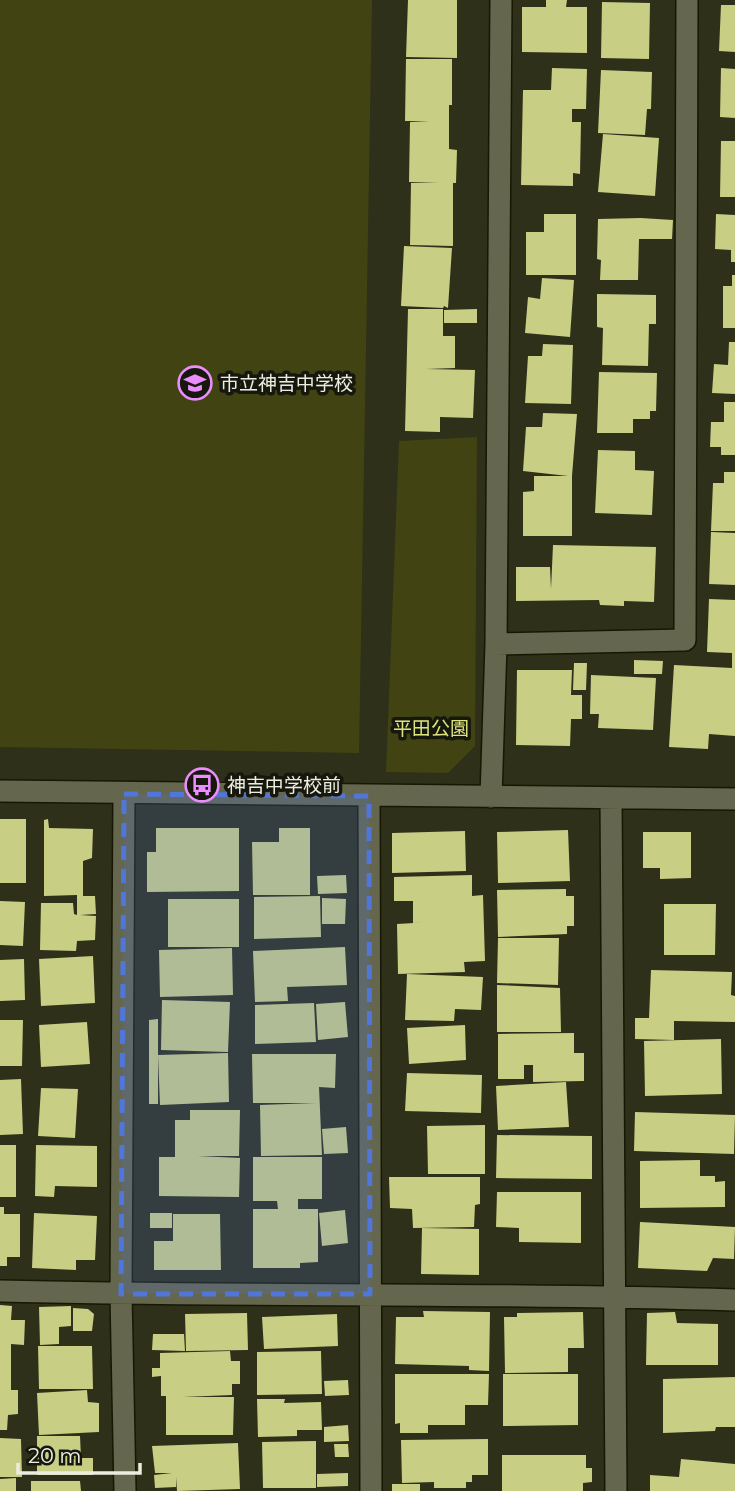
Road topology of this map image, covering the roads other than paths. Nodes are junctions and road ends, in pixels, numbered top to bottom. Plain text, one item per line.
1 (500, 0) edge
2 (687, 0) edge
3 (496, 644) junction
4 (0, 791) edge
5 (124, 794) junction
6 (369, 796) junction
7 (491, 797) junction
8 (611, 798) junction
9 (735, 799) edge
10 (0, 1292) edge
11 (121, 1294) junction
12 (370, 1294) junction
13 (615, 1296) junction
14 (735, 1300) edge
15 (125, 1491) edge
16 (371, 1491) edge
17 (616, 1491) edge

1 - 3 street
2 - 3 street
3 - 7 street
4 - 5 street
5 - 6 street
5 - 11 street
6 - 7 street
6 - 12 street
7 - 8 street
8 - 9 street
8 - 13 street
10 - 11 street
11 - 12 street
11 - 15 street
12 - 13 street
12 - 16 street
13 - 14 street
13 - 17 street

